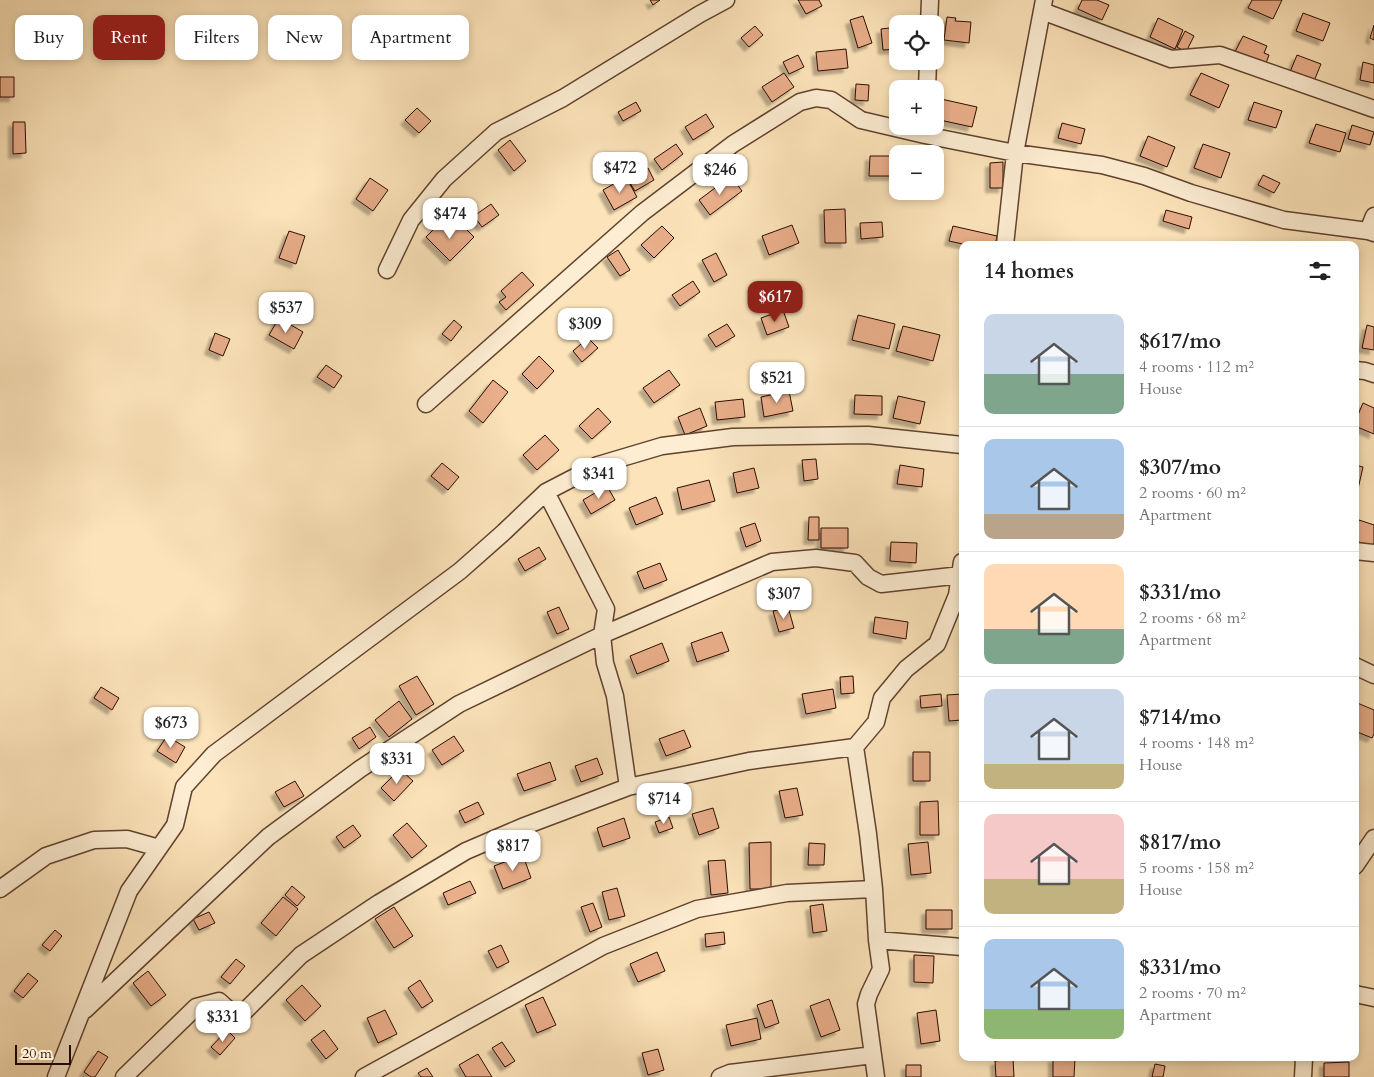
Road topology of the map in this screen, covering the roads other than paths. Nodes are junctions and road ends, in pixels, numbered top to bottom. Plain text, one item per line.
1 (726, 0) edge
2 (930, 0) edge
3 (1043, 6) edge
4 (929, 15) edge
5 (1374, 109) edge
6 (889, 125) edge
7 (941, 135) edge
8 (1015, 153) junction
9 (1372, 227) edge
10 (1005, 241) edge
11 (387, 270) dead end
12 (1359, 370) edge
13 (1374, 374) edge
14 (426, 404) dead end
15 (959, 445) edge
16 (546, 492) junction
17 (1359, 552) edge
18 (1374, 554) edge
19 (959, 569) edge
20 (959, 596) edge
21 (602, 635) junction
22 (1359, 668) edge
23 (1374, 674) edge
24 (854, 747) junction
25 (628, 787) junction
26 (1374, 838) edge
27 (159, 848) junction
28 (1359, 860) edge
29 (0, 889) edge
30 (874, 889) junction
31 (877, 940) junction
32 (959, 947) edge
33 (1359, 995) edge
34 (1374, 998) edge
35 (82, 1013) junction
36 (873, 1055) junction
37 (1304, 1061) edge
38 (56, 1077) edge
39 (124, 1077) edge
40 (364, 1077) edge
41 (720, 1077) edge
42 (876, 1077) edge
43 (1303, 1077) edge

1 - 11 street
2 - 4 street
3 - 5 street
3 - 8 street
6 - 14 street
7 - 8 street
8 - 9 street
8 - 10 street
12 - 13 street
15 - 16 street
16 - 21 street
16 - 27 street
17 - 18 street
19 - 21 street
20 - 24 street
21 - 25 street
21 - 35 street
22 - 23 street
24 - 25 street
24 - 30 street
25 - 39 street
26 - 28 street
27 - 29 street
27 - 35 street
30 - 31 street
30 - 40 street
31 - 32 street
31 - 36 street
33 - 34 street
35 - 38 street
36 - 41 street
36 - 42 street
37 - 43 street

